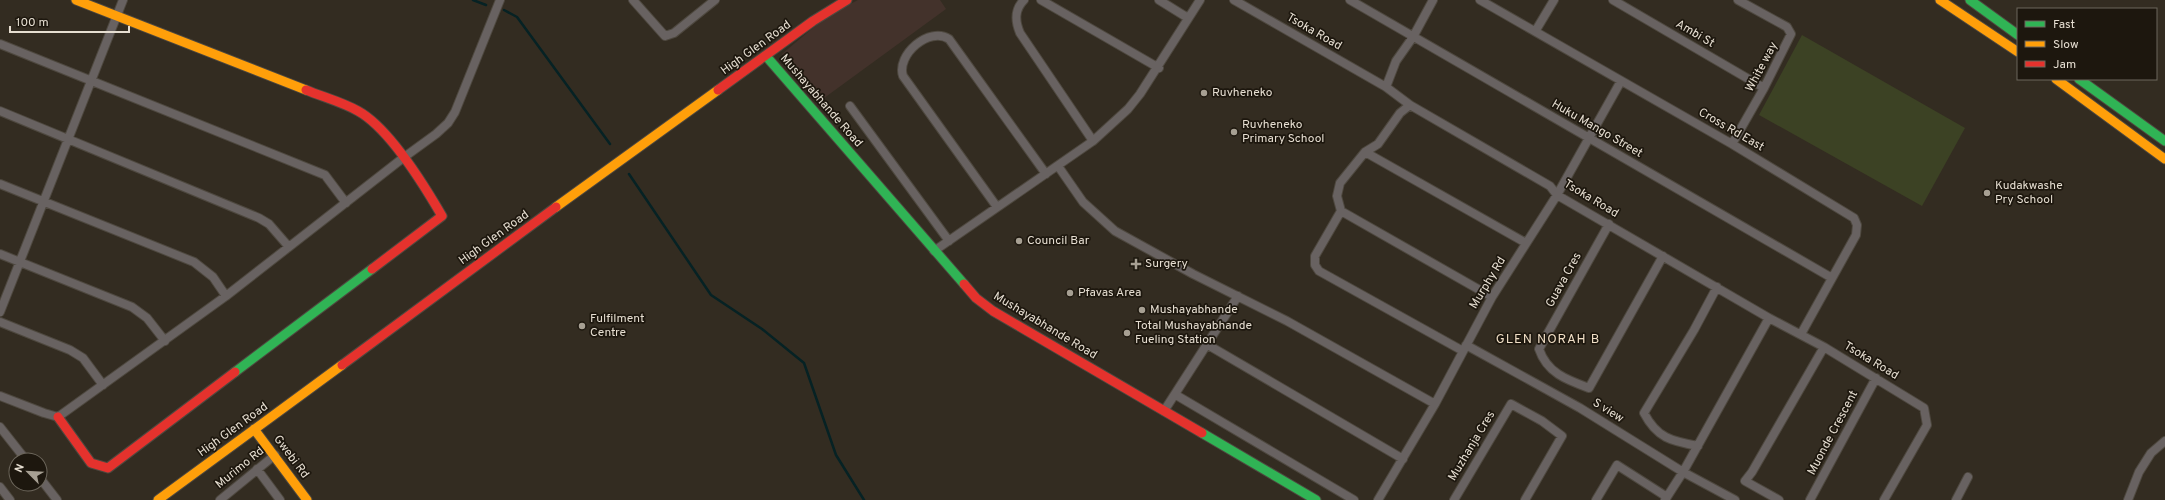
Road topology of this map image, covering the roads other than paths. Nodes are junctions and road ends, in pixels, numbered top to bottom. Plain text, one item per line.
1 (76, 0) edge
2 (123, 0) edge
3 (500, 0) edge
4 (633, 0) edge
5 (715, 0) edge
6 (847, 0) edge
7 (1024, 0) edge
8 (1042, 0) edge
9 (1159, 0) edge
10 (1200, 0) edge
11 (1234, 0) edge
12 (1350, 0) edge
13 (1433, 0) edge
14 (1480, 0) edge
15 (1554, 0) edge
16 (1613, 0) edge
17 (1738, 0) edge
18 (1940, 0) edge
19 (1970, 0) edge
20 (118, 16) junction
21 (1188, 18) junction
22 (1536, 30) junction
23 (2017, 34) edge
24 (1413, 37) junction
25 (0, 44) edge
26 (2017, 51) edge
27 (766, 56) junction
28 (1159, 68) junction
29 (92, 79) junction
30 (1621, 80) junction
31 (2057, 80) edge
32 (2080, 80) edge
33 (1386, 87) junction
34 (1764, 88) junction
35 (1410, 105) junction
36 (850, 106) dead end
37 (0, 111) edge
38 (68, 138) junction
39 (1588, 138) junction
40 (1093, 141) junction
41 (2165, 141) edge
42 (1732, 144) junction
43 (1365, 152) junction
44 (403, 158) junction
45 (2165, 159) edge
46 (1058, 166) junction
47 (1046, 174) junction
48 (0, 184) edge
49 (1557, 195) junction
50 (45, 200) junction
51 (346, 203) junction
52 (997, 207) junction
53 (1341, 211) junction
54 (1609, 224) junction
55 (949, 241) junction
56 (1526, 243) junction
57 (289, 247) junction
58 (934, 251) junction
59 (0, 254) edge
60 (1663, 256) junction
61 (20, 262) junction
62 (1832, 278) junction
63 (1717, 287) junction
64 (226, 296) junction
65 (1238, 296) junction
66 (1492, 297) junction
67 (0, 312) edge
68 (1769, 318) junction
69 (0, 322) edge
70 (1801, 334) junction
71 (165, 341) junction
72 (1208, 345) junction
73 (1824, 346) junction
74 (1465, 348) junction
75 (1876, 378) junction
76 (103, 385) junction
77 (1176, 395) junction
78 (0, 396) edge
79 (1435, 404) junction
80 (1164, 411) junction
81 (58, 416) junction
82 (0, 426) edge
83 (254, 429) junction
84 (2165, 441) edge
85 (1698, 446) junction
86 (20, 452) edge
87 (275, 456) junction
88 (1404, 459) junction
89 (257, 469) junction
90 (1683, 472) junction
91 (1968, 477) dead end
92 (0, 488) edge
93 (48, 488) edge
94 (1666, 498) edge
95 (10, 500) edge
96 (57, 500) edge
97 (158, 500) edge
98 (220, 500) edge
99 (280, 500) edge
100 (307, 500) edge
101 (1316, 500) edge
102 (1354, 500) edge
103 (1378, 500) edge
104 (1454, 500) edge
105 (1525, 500) edge
106 (1596, 500) edge
107 (1735, 500) edge
108 (1779, 500) edge
109 (1810, 500) edge
110 (1884, 500) edge
111 (1956, 500) edge
112 (2128, 500) edge

1 - 20 street
2 - 20 street
3 - 44 street
4 - 5 street
6 - 27 street, High Glen Road
7 - 40 street
8 - 28 street
9 - 21 street
10 - 21 street
11 - 33 street, Tsoka Road
12 - 24 street, Huku Mango Street
13 - 24 street
14 - 22 street, Cross Rd East
15 - 22 street
16 - 34 street, Ambi St
17 - 34 street, White way
18 - 26 street
19 - 23 street
20 - 29 street
20 - 44 street
21 - 28 street
22 - 30 street, Cross Rd East
24 - 33 street
24 - 39 street, Huku Mango Street
25 - 29 street
27 - 58 street, Mushayabhande Road
27 - 83 street, High Glen Road
28 - 40 street
29 - 38 street
29 - 51 street
30 - 39 street, Murphy Rd
30 - 42 street, Cross Rd East
31 - 45 street
32 - 41 street
33 - 35 street, Tsoka Road
34 - 42 street, White way
35 - 43 street
35 - 49 street, Tsoka Road
36 - 55 street
37 - 38 street
38 - 50 street
38 - 57 street
39 - 49 street, Murphy Rd
39 - 62 street, Huku Mango Street
40 - 46 street
42 - 62 street, Cross Rd East
43 - 53 street
43 - 56 street
44 - 51 street
44 - 81 street
46 - 47 street
46 - 65 street
47 - 52 street
47 - 52 street
48 - 50 street
49 - 54 street, Tsoka Road
49 - 56 street, Murphy Rd
50 - 61 street
50 - 64 street
51 - 57 street
52 - 55 street
53 - 66 street
53 - 74 street, S view
54 - 60 street, Tsoka Road
54 - 60 street, Guava Cres
55 - 58 street
56 - 66 street, Murphy Rd
57 - 64 street
58 - 80 street, Mushayabhande Road
59 - 61 street
60 - 63 street, Tsoka Road
61 - 67 street
61 - 71 street
62 - 70 street, Cross Rd East
63 - 68 street, Tsoka Road
63 - 85 street
64 - 71 street
65 - 72 street
65 - 79 street
66 - 74 street, Murphy Rd
68 - 70 street, Tsoka Road
68 - 85 street
69 - 76 street
70 - 73 street, Tsoka Road
71 - 76 street
72 - 77 street
72 - 88 street
73 - 75 street, Tsoka Road
73 - 108 street
74 - 79 street, Murphy Rd
74 - 90 street, S view
75 - 109 street, Muonde Crescent
75 - 110 street, Tsoka Road
76 - 81 street
77 - 80 street
77 - 102 street
78 - 81 street
79 - 88 street, Murphy Rd
80 - 101 street, Mushayabhande Road
82 - 86 street
83 - 87 street, Gwebi Rd
83 - 97 street, High Glen Road
84 - 112 street
85 - 90 street
87 - 89 street, Murimo Rd
87 - 100 street, Gwebi Rd
88 - 103 street, Murphy Rd
89 - 98 street, Murimo Rd
89 - 99 street
90 - 94 street
90 - 107 street, S view
91 - 111 street
92 - 95 street
93 - 96 street
94 - 106 street
104 - 105 street, Muzhanja Cres

